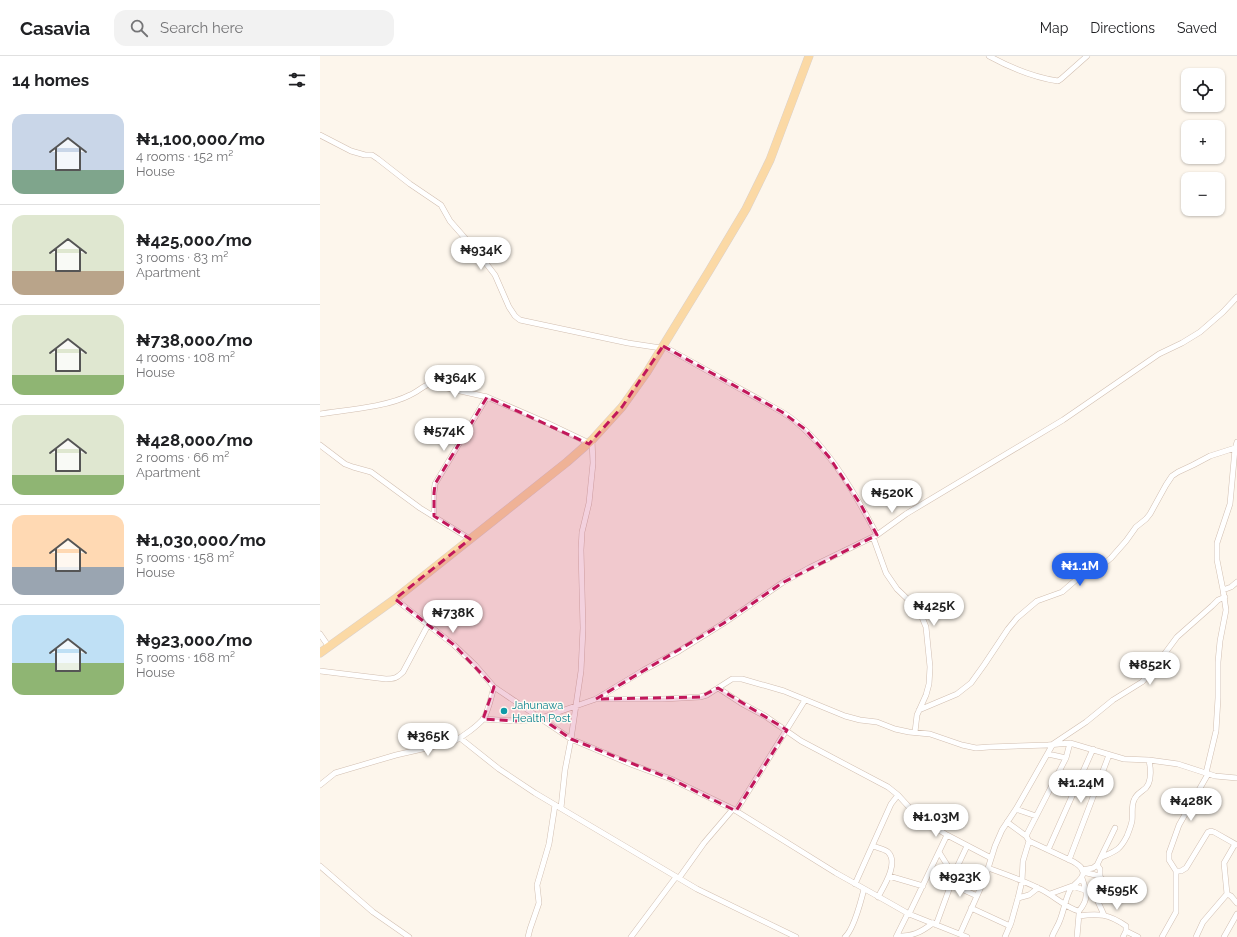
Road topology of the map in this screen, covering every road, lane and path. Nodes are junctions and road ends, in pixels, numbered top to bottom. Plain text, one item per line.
1 (809, 56) edge
2 (989, 56) edge
3 (1087, 56) edge
4 (320, 135) edge
5 (1237, 297) edge
6 (662, 347) junction
7 (486, 397) junction
8 (320, 414) edge
9 (590, 442) junction
10 (1237, 442) edge
11 (320, 445) edge
12 (1235, 448) junction
13 (434, 516) junction
14 (875, 536) junction
15 (470, 539) junction
16 (1237, 582) edge
17 (1224, 590) junction
18 (1224, 598) junction
19 (395, 599) junction
20 (428, 625) junction
21 (320, 634) edge
22 (329, 647) junction
23 (320, 653) edge
24 (320, 671) edge
25 (494, 687) junction
26 (718, 688) junction
27 (596, 699) junction
28 (806, 700) junction
29 (576, 706) junction
30 (919, 710) junction
31 (483, 718) junction
32 (541, 718) junction
33 (787, 730) junction
34 (915, 732) junction
35 (460, 738) junction
36 (572, 739) junction
37 (1070, 743) junction
38 (1053, 744) junction
39 (1093, 749) junction
40 (1048, 754) junction
41 (1109, 755) junction
42 (1066, 758) junction
43 (1150, 760) junction
44 (1207, 774) junction
45 (1237, 778) edge
46 (320, 785) edge
47 (898, 795) junction
48 (555, 804) junction
49 (561, 808) junction
50 (1016, 809) junction
51 (735, 810) junction
52 (1036, 816) junction
53 (1007, 822) junction
54 (1115, 828) dead end
55 (947, 835) junction
56 (1028, 838) junction
57 (1236, 844) edge
58 (873, 846) junction
59 (967, 846) junction
60 (1048, 850) junction
61 (939, 852) junction
62 (1102, 856) junction
63 (991, 858) junction
64 (1069, 860) junction
65 (1097, 865) junction
66 (320, 866) edge
67 (988, 868) junction
68 (956, 870) junction
69 (1083, 871) junction
70 (1176, 871) junction
71 (889, 876) junction
72 (677, 877) junction
73 (1100, 877) junction
74 (1082, 878) junction
75 (1022, 881) junction
76 (856, 884) junction
77 (951, 884) junction
78 (923, 886) junction
79 (1072, 886) junction
80 (1038, 888) junction
81 (864, 889) junction
82 (1086, 891) junction
83 (1094, 893) junction
84 (1050, 894) junction
85 (1227, 894) junction
86 (977, 896) junction
87 (878, 897) junction
88 (1018, 898) junction
89 (1237, 903) edge
90 (1065, 905) junction
91 (972, 908) junction
92 (909, 913) junction
93 (1079, 913) junction
94 (1237, 914) edge
95 (1104, 915) junction
96 (935, 924) junction
97 (1010, 926) junction
98 (1126, 931) junction
99 (956, 935) edge
100 (896, 936) edge
101 (409, 937) edge
102 (528, 937) edge
103 (631, 937) edge
104 (796, 937) edge
105 (845, 937) edge
106 (966, 937) edge
107 (1005, 937) edge
108 (1052, 937) edge
109 (1077, 937) edge
110 (1123, 937) edge
111 (1138, 937) edge
112 (1162, 937) edge
113 (1196, 937) edge
114 (1224, 937) edge

1 - 6 main road
2 - 3 street
4 - 6 street
5 - 14 street
6 - 9 main road
6 - 14 street
7 - 8 street
7 - 9 street
7 - 13 street
9 - 15 main road
9 - 29 street
10 - 12 street
11 - 13 street
12 - 17 street
12 - 30 street
13 - 15 street
14 - 27 street
14 - 30 street
15 - 19 main road
16 - 17 street
17 - 18 street
18 - 38 street
18 - 44 street
19 - 20 street
19 - 22 main road
20 - 24 street
20 - 25 street
21 - 22 street
22 - 23 main road
25 - 31 street
25 - 32 street
26 - 27 street
26 - 28 street
26 - 33 street
27 - 29 street
28 - 33 street
28 - 34 street
29 - 32 street
29 - 36 street
30 - 34 street
31 - 32 street
31 - 35 street
32 - 36 street
33 - 47 street
33 - 51 street
34 - 38 street
35 - 46 street
35 - 48 street
36 - 49 street
36 - 51 street
37 - 38 street
37 - 39 street
37 - 42 street
38 - 40 street
39 - 41 street
39 - 60 street
40 - 42 street
40 - 50 street
41 - 43 street
41 - 64 street
42 - 52 street
43 - 44 street
43 - 62 street
44 - 45 street
44 - 70 street
47 - 55 street
47 - 58 street
48 - 49 street
48 - 102 street
49 - 72 street
50 - 52 street
50 - 53 street
51 - 72 street
51 - 76 street
52 - 56 street
53 - 56 street
53 - 63 street
54 - 62 street
55 - 59 street
55 - 61 street
56 - 60 street
56 - 75 street
57 - 70 street
57 - 85 street
58 - 71 street
58 - 76 street
59 - 63 street
59 - 68 street
60 - 64 street
61 - 68 street
61 - 78 street
62 - 65 street
63 - 67 street
64 - 69 street
65 - 69 street
65 - 73 street
66 - 101 street
67 - 75 street
67 - 86 street
68 - 77 street
69 - 73 street
69 - 74 street
70 - 112 street
71 - 78 street
71 - 87 street
72 - 103 street
72 - 104 street
73 - 83 street
74 - 79 street
74 - 82 street
75 - 80 street
75 - 88 street
76 - 81 street
77 - 86 street
77 - 96 street
78 - 92 street
79 - 82 street
79 - 84 street
79 - 90 street
80 - 84 street
80 - 88 street
81 - 87 street
81 - 105 street
82 - 83 street
82 - 93 street
83 - 95 street
84 - 90 street
85 - 89 street
85 - 113 street
86 - 91 street
87 - 92 street
88 - 97 street
90 - 93 street
90 - 108 street
91 - 97 street
91 - 99 street
92 - 96 street
92 - 100 street
93 - 95 street
93 - 109 street
94 - 114 street
95 - 98 street
96 - 99 street
96 - 100 street
97 - 107 street
98 - 110 street
98 - 111 street
99 - 106 street

